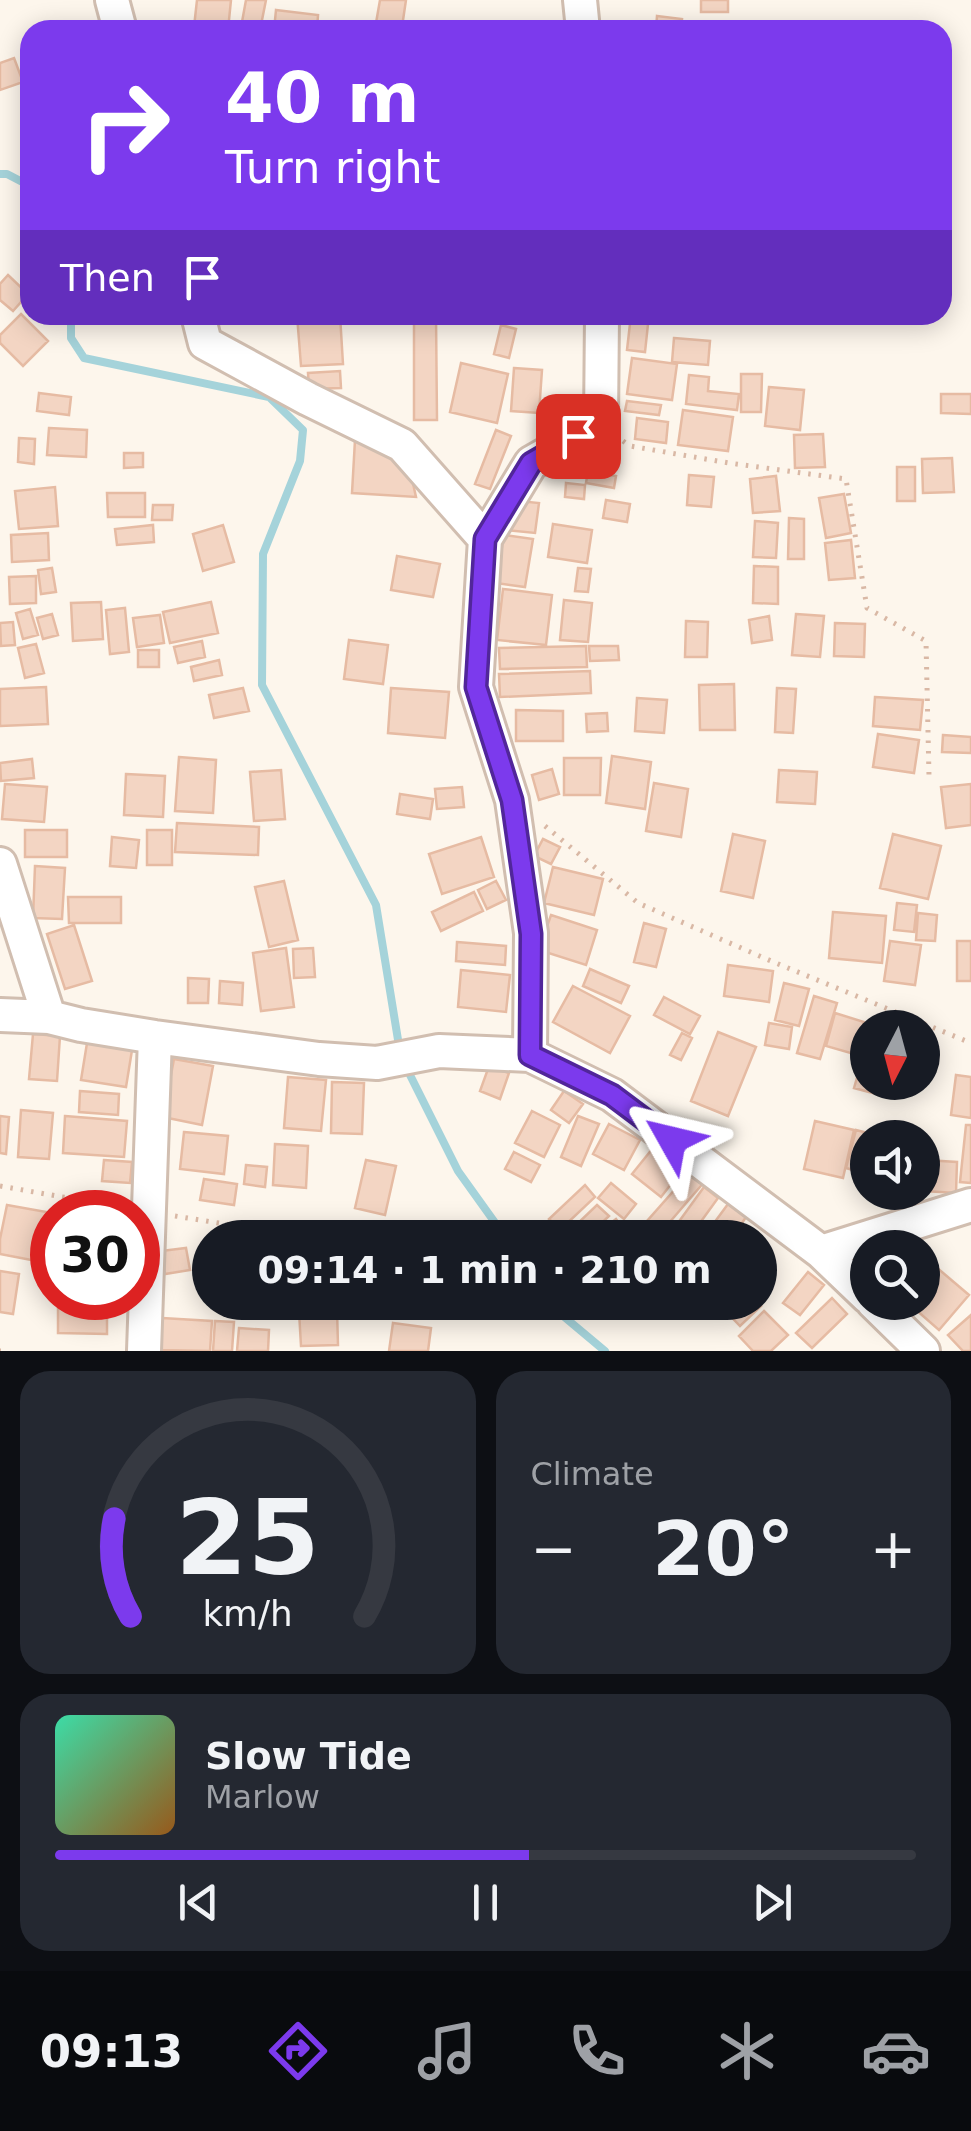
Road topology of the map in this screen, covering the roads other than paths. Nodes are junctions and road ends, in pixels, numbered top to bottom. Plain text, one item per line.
1 (201, 325) edge
2 (602, 325) edge
3 (485, 539) junction
4 (0, 864) edge
5 (0, 1015) edge
6 (49, 1017) junction
7 (155, 1038) junction
8 (530, 1055) junction
9 (971, 1205) edge
10 (821, 1252) junction
11 (850, 1280) edge
12 (892, 1320) edge
13 (144, 1351) edge
14 (924, 1351) edge

1 - 3 street
2 - 3 street
3 - 8 street
4 - 6 street
5 - 6 street
6 - 7 street
7 - 8 street
7 - 13 street
8 - 10 street
9 - 10 street
10 - 11 street
12 - 14 street

